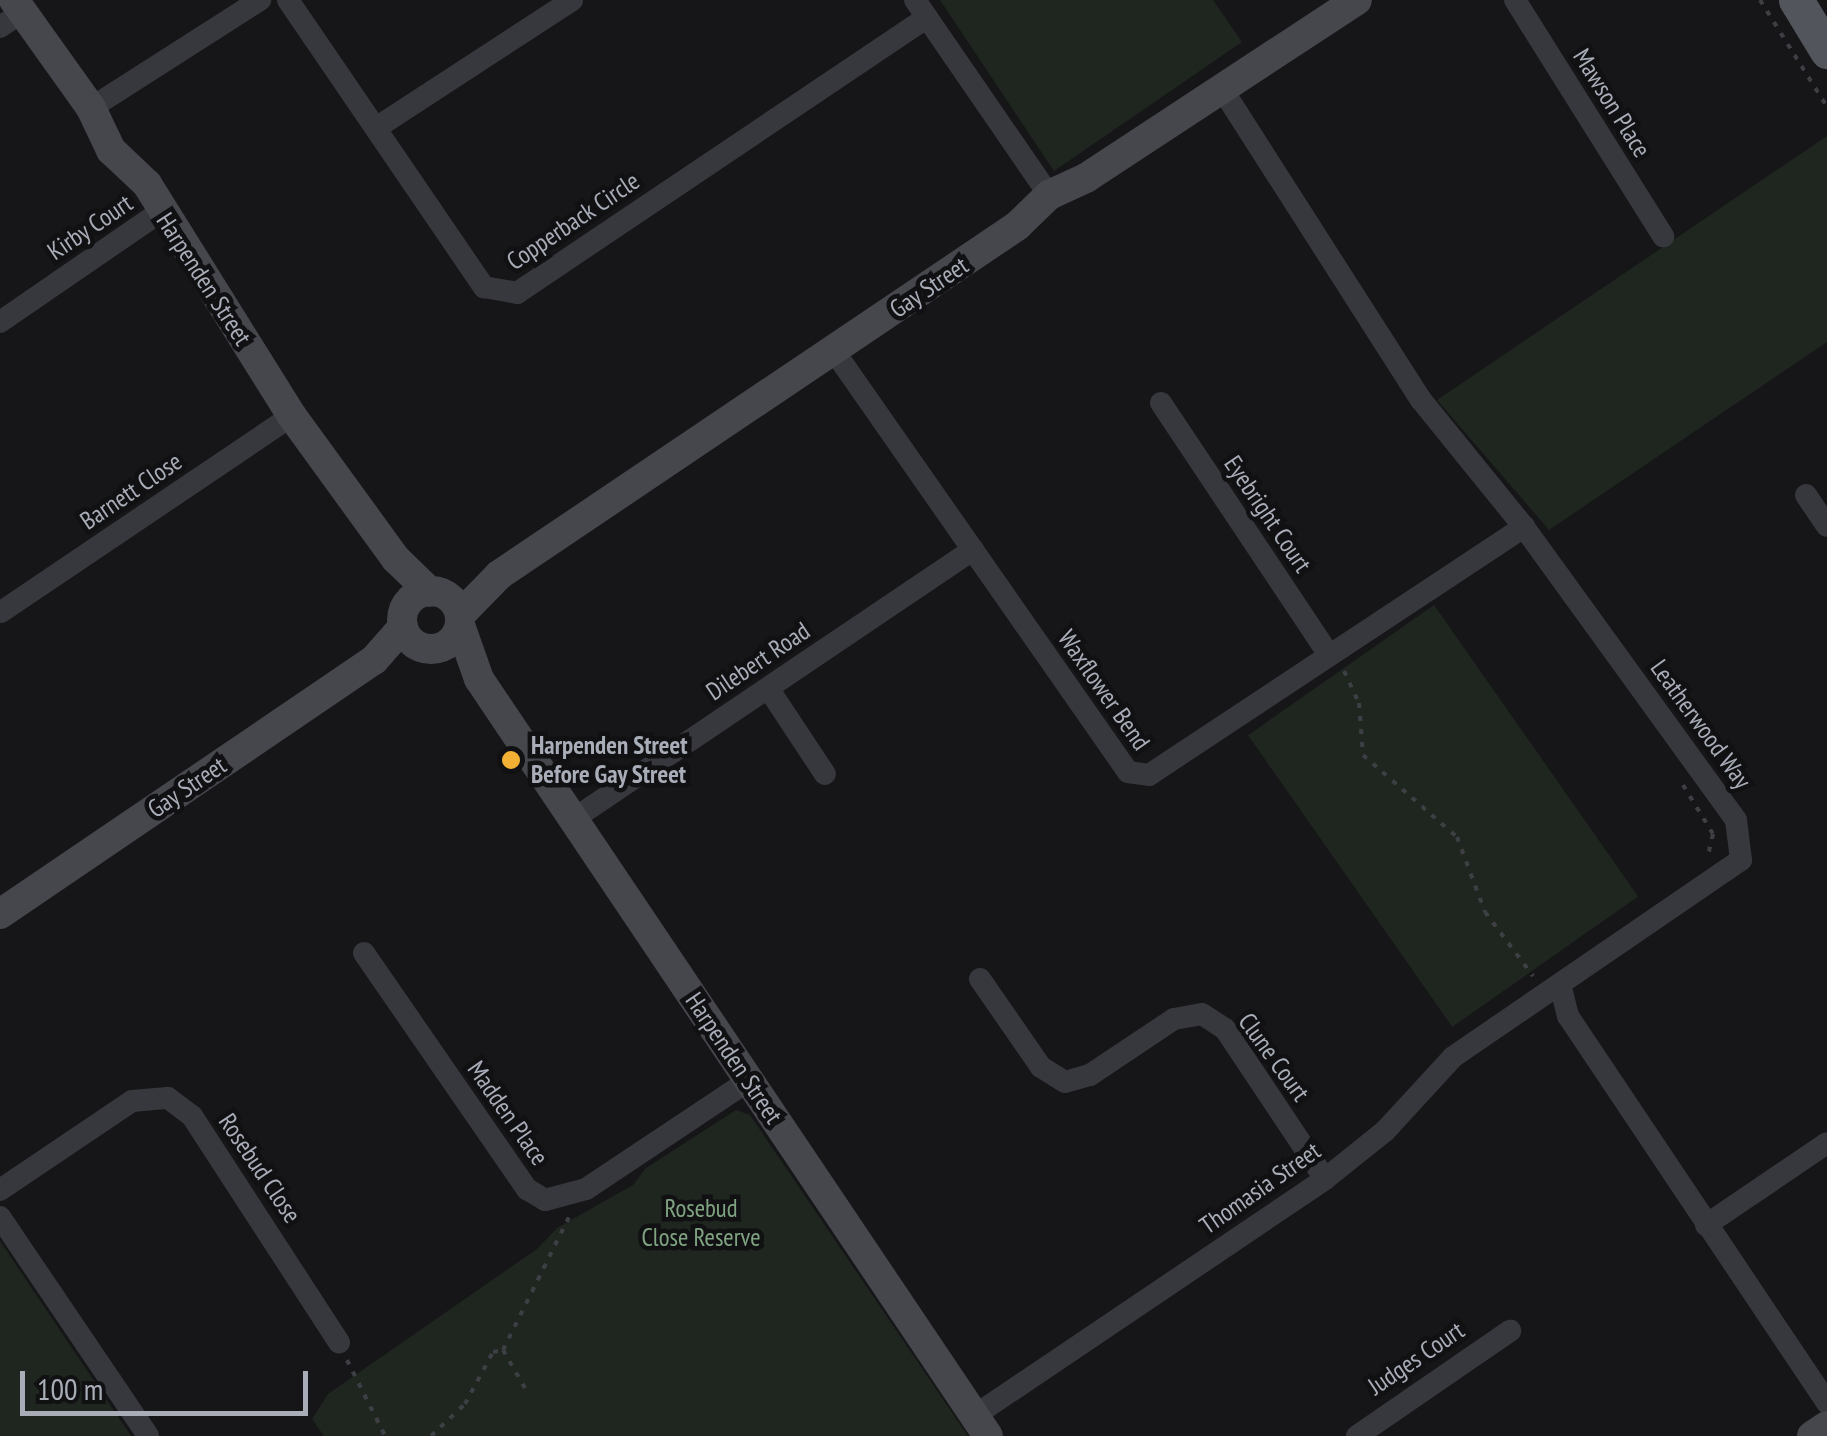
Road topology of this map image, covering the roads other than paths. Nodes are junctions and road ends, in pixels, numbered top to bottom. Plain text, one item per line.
1 (260, 0) edge
2 (288, 0) edge
3 (572, 0) edge
4 (1356, 0) edge
5 (1515, 0) edge
6 (1796, 0) edge
7 (921, 9) edge
8 (12, 13) edge
9 (1827, 51) edge
10 (1224, 90) junction
11 (91, 108) junction
12 (376, 128) junction
13 (1049, 195) junction
14 (160, 212) junction
15 (1663, 236) dead end
16 (0, 322) edge
17 (834, 352) junction
18 (1160, 404) dead end
19 (292, 416) junction
20 (1806, 495) dead end
21 (1827, 526) edge
22 (1524, 528) junction
23 (973, 550) junction
24 (499, 574) junction
25 (1, 612) edge
26 (423, 618) junction
27 (460, 620) junction
28 (1329, 654) junction
29 (479, 680) junction
30 (768, 688) junction
31 (825, 774) dead end
32 (575, 818) junction
33 (0, 914) edge
34 (364, 954) dead end
35 (980, 979) dead end
36 (1554, 992) junction
37 (748, 1080) junction
38 (1827, 1143) edge
39 (1325, 1179) junction
40 (0, 1190) edge
41 (0, 1217) edge
42 (1706, 1225) junction
43 (1510, 1332) dead end
44 (339, 1342) road end
45 (1827, 1403) edge
46 (981, 1426) edge
47 (1827, 1426) edge
48 (148, 1436) edge
49 (1357, 1436) edge
50 (1812, 1436) edge

1 - 11 street
2 - 12 street, Copperback Circle
3 - 12 street
4 - 10 street, Gay Street
5 - 15 street, Mawson Place
6 - 9 main road
7 - 12 street, Copperback Circle
7 - 13 street, Copperback Circle
8 - 11 street, Harpenden Street
10 - 13 street, Gay Street
10 - 22 street, Leatherwood Way
11 - 14 street, Harpenden Street
13 - 17 street, Gay Street
14 - 16 street, Kirby Court
14 - 19 street, Harpenden Street
17 - 23 street, Waxflower Bend
17 - 24 street, Gay Street
18 - 28 street, Eyebright Court
19 - 25 street, Barnett Close
19 - 26 street, Harpenden Street
20 - 21 street
22 - 28 street, Waxflower Bend
22 - 36 street, Leatherwood Way
23 - 28 street, Waxflower Bend
23 - 30 street, Dilebert Road
24 - 26 street, Gay Street
24 - 27 street, Gay Street
26 - 27 street, Harpenden Street
26 - 27 street
26 - 29 street, Harpenden Street
26 - 33 street, Gay Street
27 - 29 street, Harpenden Street
29 - 32 street, Harpenden Street
30 - 31 street
30 - 32 street, Dilebert Road
32 - 37 street, Harpenden Street
34 - 37 street, Madden Place
35 - 39 street, Clune Court
36 - 39 street, Thomasia Street
36 - 42 street
37 - 46 street, Harpenden Street
38 - 42 street
39 - 46 street, Thomasia Street
40 - 44 street, Rosebud Close
41 - 48 street
42 - 45 street
43 - 49 street, Judges Court
47 - 50 street

